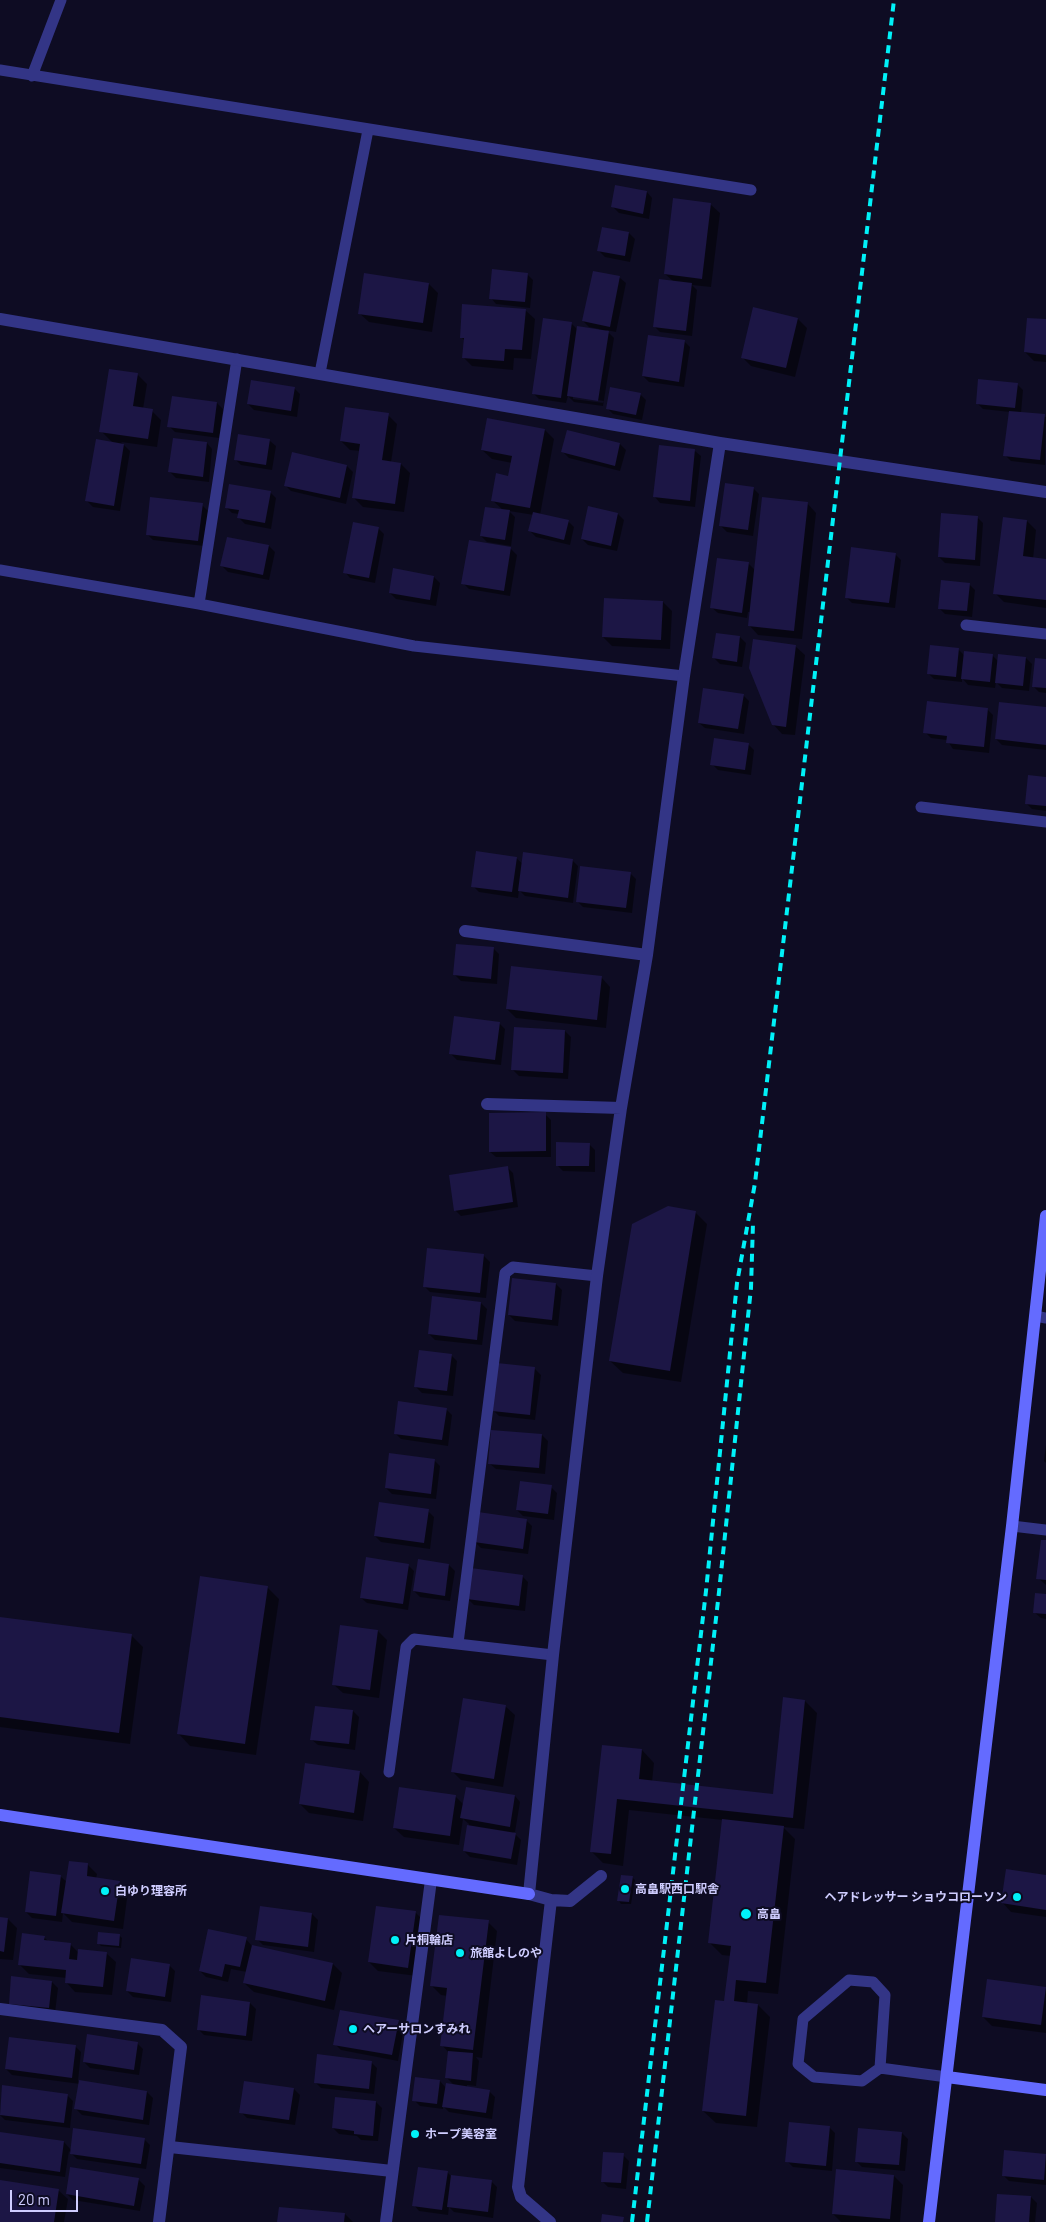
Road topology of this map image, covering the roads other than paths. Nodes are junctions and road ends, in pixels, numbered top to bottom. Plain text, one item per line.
1 (61, 0) edge
2 (0, 70) edge
3 (32, 76) junction
4 (368, 130) junction
5 (751, 190) dead end
6 (0, 319) edge
7 (237, 359) junction
8 (320, 373) junction
9 (720, 443) junction
10 (1046, 492) edge
11 (0, 570) edge
12 (198, 604) junction
13 (966, 625) dead end
14 (1046, 634) edge
15 (684, 676) junction
16 (921, 807) dead end
17 (1046, 822) edge
18 (465, 931) dead end
19 (647, 955) junction
20 (487, 1104) dead end
21 (621, 1108) junction
22 (1046, 1216) edge
23 (597, 1276) junction
24 (1040, 1317) edge
25 (1012, 1526) junction
26 (1046, 1530) edge
27 (458, 1643) junction
28 (554, 1655) junction
29 (389, 1772) dead end
30 (0, 1815) edge
31 (600, 1876) dead end
32 (431, 1880) junction
33 (529, 1894) junction
34 (552, 1900) junction
35 (0, 2009) edge
36 (880, 2068) junction
37 (948, 2077) junction
38 (1046, 2090) edge
39 (170, 2147) junction
40 (392, 2171) junction
41 (159, 2222) edge
42 (386, 2222) edge
43 (550, 2222) edge
44 (929, 2222) edge

1 - 3 lane
2 - 3 lane
3 - 4 lane
4 - 5 lane
4 - 8 lane
6 - 7 street
7 - 8 street
7 - 12 lane
8 - 9 street
9 - 10 street
9 - 15 street
11 - 12 lane
12 - 15 lane
13 - 14 lane
15 - 19 street
16 - 17 lane
18 - 19 street
19 - 21 street
20 - 21 street
21 - 23 street
22 - 24 street
23 - 27 lane
23 - 28 street
24 - 25 street
25 - 26 lane
25 - 37 street
27 - 28 lane
27 - 29 lane
28 - 33 street
30 - 32 street
31 - 34 street
32 - 33 street
32 - 40 street
33 - 34 street
34 - 43 street
35 - 39 street
36 - 36 lane
36 - 37 lane
37 - 38 street
37 - 44 street
39 - 40 street
39 - 41 street
40 - 42 street

